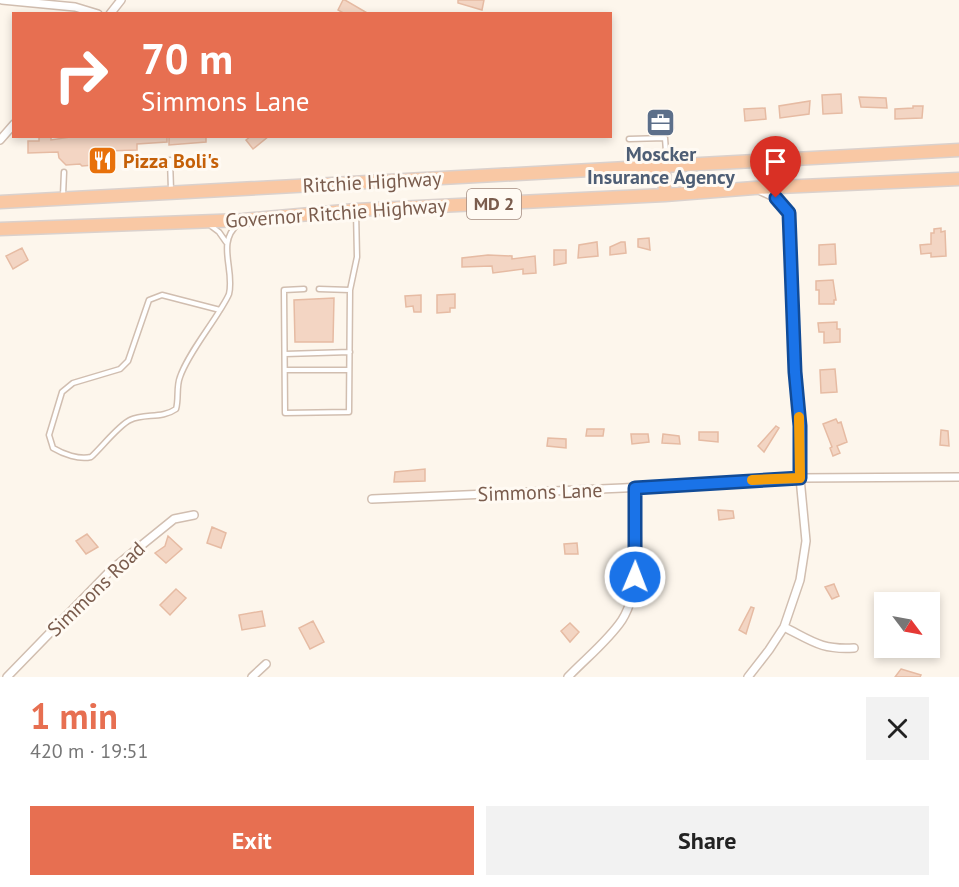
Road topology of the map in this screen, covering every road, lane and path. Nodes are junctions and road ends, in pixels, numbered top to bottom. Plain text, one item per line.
1 (2, 0) edge
2 (122, 0) edge
3 (91, 12) edge
4 (112, 12) edge
5 (12, 126) edge
6 (629, 139) dead end
7 (0, 140) edge
8 (959, 150) edge
9 (170, 160) dead end
10 (665, 166) junction
11 (64, 172) dead end
12 (959, 179) edge
13 (754, 188) junction
14 (171, 193) junction
15 (665, 195) junction
16 (63, 199) junction
17 (0, 202) edge
18 (356, 210) junction
19 (243, 220) junction
20 (204, 221) junction
21 (0, 229) edge
22 (226, 243) junction
23 (304, 289) dead end
24 (319, 290) dead end
25 (350, 290) junction
26 (220, 310) junction
27 (350, 352) junction
28 (285, 354) junction
29 (349, 370) junction
30 (285, 373) junction
31 (959, 477) edge
32 (800, 478) junction
33 (635, 488) junction
34 (372, 498) dead end
35 (194, 515) dead end
36 (784, 627) junction
37 (854, 648) dead end
38 (266, 664) dead end
39 (7, 677) edge
40 (252, 677) edge
41 (568, 677) edge
42 (748, 677) edge

1 - 3 street
2 - 4 street
5 - 7 street
6 - 10 lane
8 - 10 highway, Ritchie Highway / MD 2
9 - 14 lane
10 - 14 highway, Ritchie Highway / MD 2
10 - 15 highway
11 - 16 lane
12 - 13 highway, Governor Ritchie Highway / MD 2
13 - 15 highway, Governor Ritchie Highway / MD 2
13 - 32 street
14 - 16 highway, Ritchie Highway / MD 2
15 - 18 highway, Governor Ritchie Highway / MD 2
16 - 17 highway, Ritchie Highway / MD 2
18 - 19 highway, Governor Ritchie Highway / MD 2
18 - 25 lane
19 - 20 highway, Governor Ritchie Highway / MD 2
19 - 22 lane
20 - 21 highway, Governor Ritchie Highway / MD 2
20 - 22 lane
22 - 26 lane
23 - 28 lane
24 - 25 lane
25 - 27 lane
26 - 26 lane
27 - 28 lane
27 - 29 lane
28 - 30 lane
29 - 30 lane
29 - 30 lane
31 - 32 street, Simmons Lane
32 - 33 street, Simmons Lane
32 - 36 street
33 - 34 street, Simmons Lane
33 - 41 street
35 - 39 street, Simmons Road
36 - 37 street
36 - 42 street
38 - 40 street

